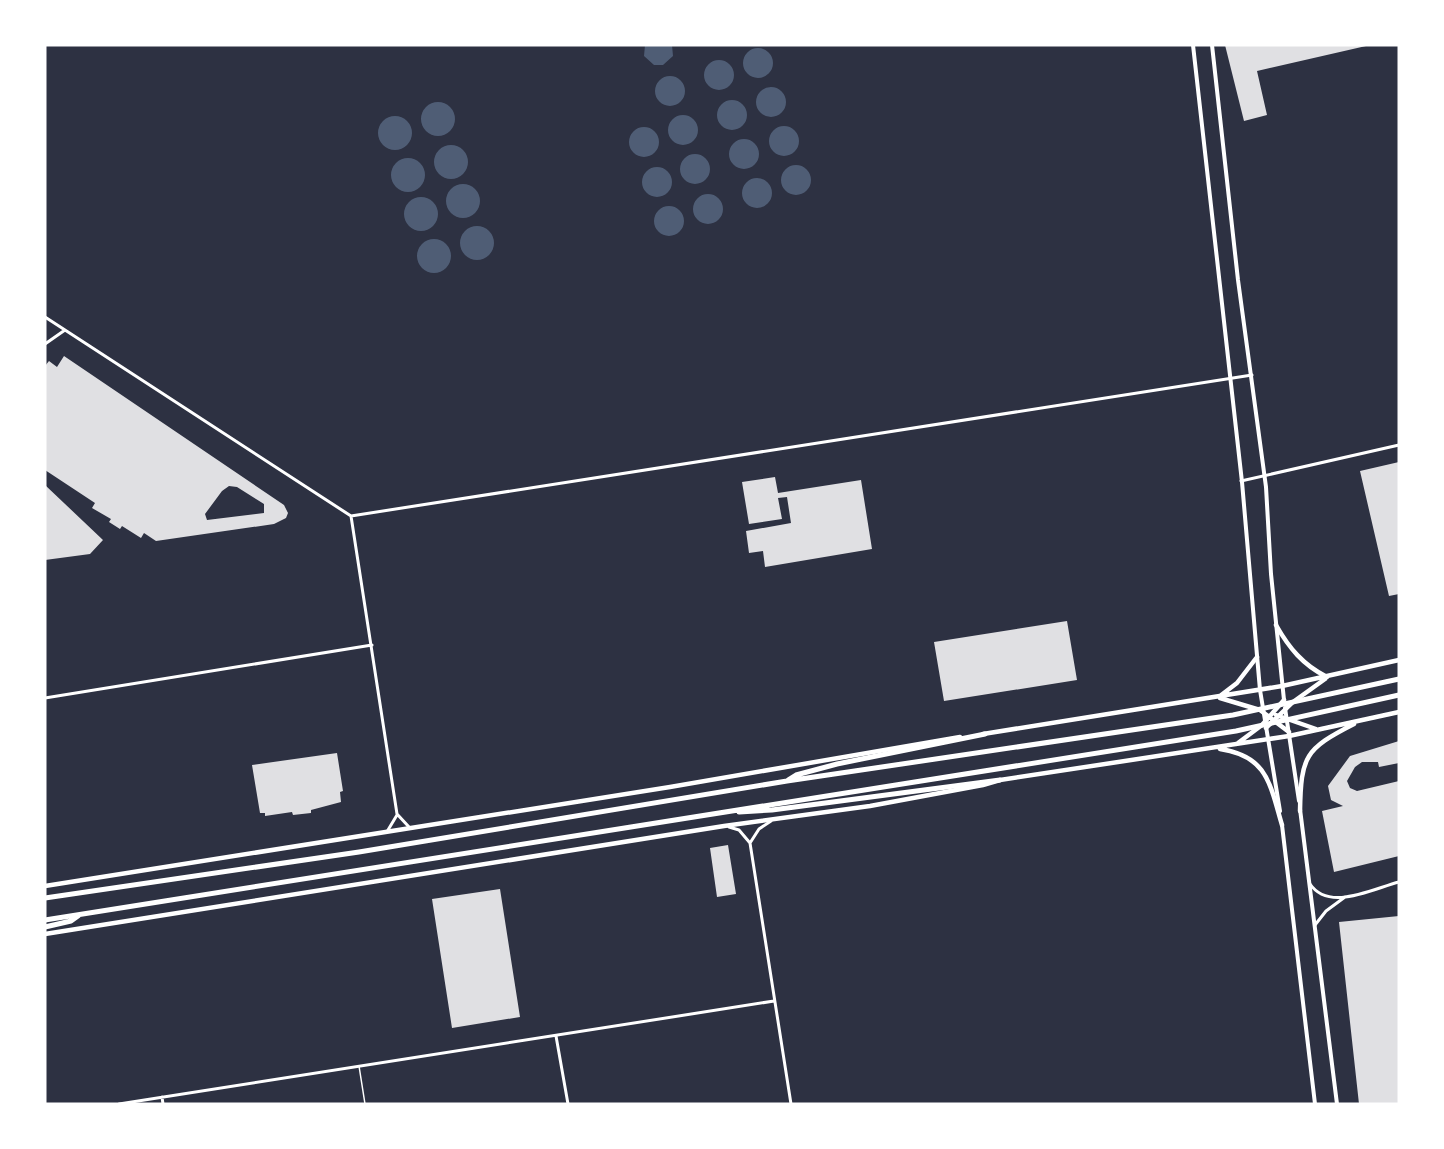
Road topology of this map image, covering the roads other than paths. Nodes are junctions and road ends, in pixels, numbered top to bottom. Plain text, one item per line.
1 (1193, 45) edge
2 (1212, 45) edge
3 (45, 317) edge
4 (65, 330) junction
5 (45, 344) edge
6 (1251, 375) junction
7 (1230, 378) junction
8 (1399, 445) edge
9 (1264, 476) junction
10 (1241, 481) junction
11 (351, 516) junction
12 (1276, 625) junction
13 (372, 645) junction
14 (1257, 657) junction
15 (1399, 660) edge
16 (1327, 677) junction
17 (1399, 679) edge
18 (1282, 686) junction
19 (1260, 690) junction
20 (1399, 696) edge
21 (45, 698) edge
22 (1217, 698) junction
23 (1284, 699) junction
24 (1263, 705) junction
25 (1285, 708) junction
26 (1399, 712) edge
27 (1264, 713) junction
28 (1273, 717) junction
29 (1287, 721) junction
30 (1359, 721) junction
31 (1265, 722) junction
32 (1266, 728) junction
33 (1318, 730) junction
34 (985, 734) junction
35 (1289, 734) junction
36 (1268, 739) junction
37 (1233, 745) junction
38 (1215, 748) junction
39 (1000, 780) junction
40 (787, 781) junction
41 (1300, 811) junction
42 (710, 813) junction
43 (397, 814) junction
44 (772, 820) junction
45 (1282, 825) junction
46 (724, 826) junction
47 (411, 828) junction
48 (387, 831) junction
49 (750, 843) junction
50 (1309, 882) junction
51 (1399, 882) edge
52 (45, 886) edge
53 (1346, 896) junction
54 (45, 898) edge
55 (80, 915) junction
56 (45, 920) edge
57 (45, 927) edge
58 (1314, 928) junction
59 (45, 934) edge
60 (774, 1001) junction
61 (556, 1036) junction
62 (359, 1065) junction
63 (162, 1097) junction
64 (119, 1104) edge
65 (163, 1104) edge
66 (365, 1104) edge
67 (568, 1104) edge
68 (791, 1104) edge
69 (1315, 1104) edge
70 (1337, 1104) edge

1 - 7 main road
2 - 6 main road
3 - 4 street
4 - 5 street
4 - 11 street
6 - 7 street
6 - 9 main road
7 - 10 main road
7 - 11 street
8 - 9 street
9 - 10 street
9 - 12 main road
10 - 14 main road
11 - 13 street
12 - 16 main road
12 - 18 main road
13 - 21 street
13 - 43 street
14 - 19 main road
14 - 22 main road
15 - 16 main road
16 - 18 main road
16 - 25 main road
17 - 40 highway
18 - 19 main road
18 - 23 main road
19 - 22 main road
19 - 24 main road
20 - 42 highway
22 - 27 main road
22 - 34 main road
23 - 25 main road
23 - 28 main road
24 - 27 main road
24 - 28 main road
25 - 28 main road
25 - 29 main road
26 - 30 main road
27 - 28 main road
27 - 31 main road
28 - 29 main road
28 - 31 main road
28 - 32 main road
28 - 35 main road
29 - 33 main road
29 - 35 main road
30 - 33 main road
30 - 41 main road
31 - 32 main road
31 - 37 main road
32 - 36 main road
33 - 35 main road
34 - 40 highway
34 - 47 main road
35 - 36 main road
35 - 41 main road
36 - 37 main road
36 - 45 main road
37 - 38 main road
38 - 39 main road
38 - 45 main road
39 - 42 highway
39 - 44 main road
40 - 54 highway
41 - 50 main road
42 - 55 highway
43 - 47 street
43 - 48 street
44 - 46 main road
44 - 49 street
45 - 69 main road
46 - 49 street
46 - 59 main road
47 - 48 main road
48 - 52 main road
49 - 60 street
50 - 53 street
50 - 58 main road
51 - 53 street
53 - 58 street
55 - 56 highway
55 - 57 highway
58 - 70 main road
60 - 61 street
60 - 68 street
61 - 62 street
61 - 67 street
62 - 63 street
62 - 66 lane
63 - 64 street
63 - 65 street

